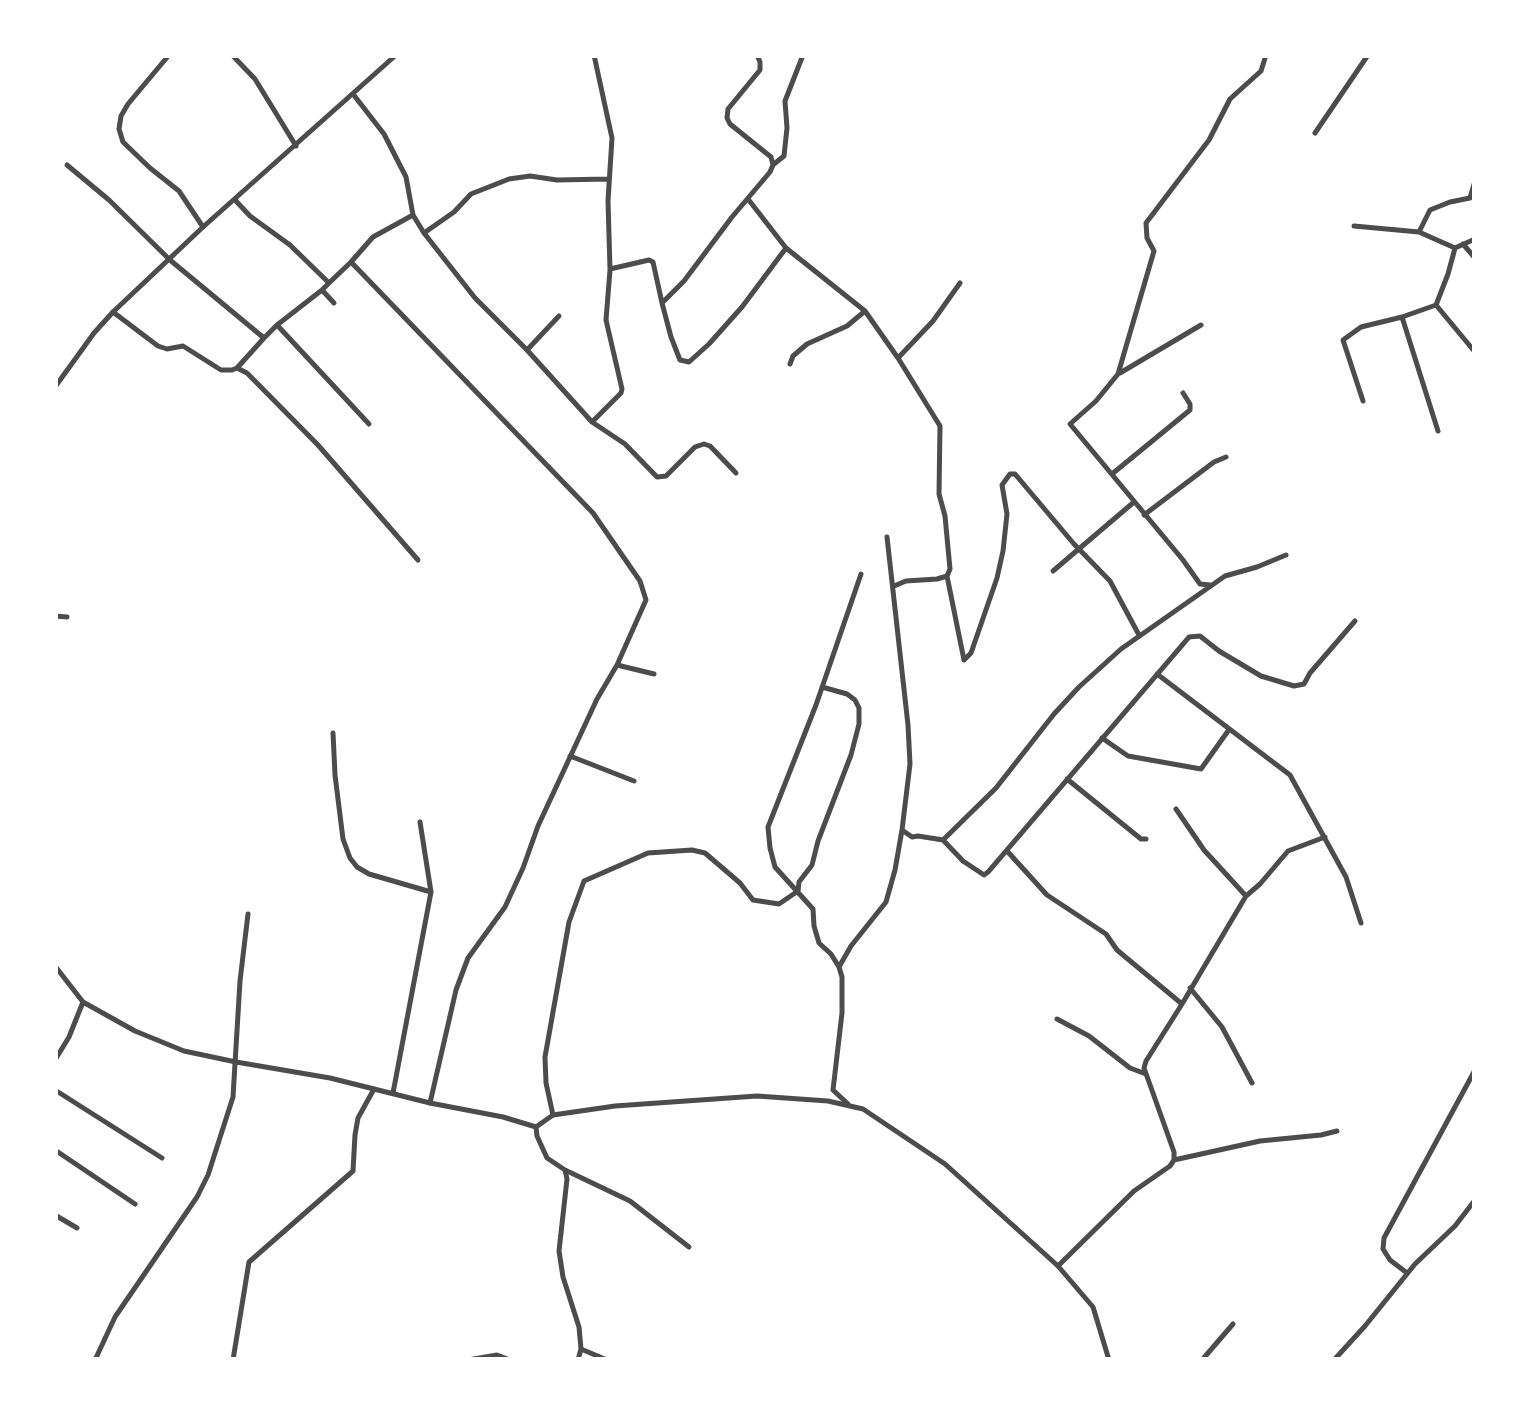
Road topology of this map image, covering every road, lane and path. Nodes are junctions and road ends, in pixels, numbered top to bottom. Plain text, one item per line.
1 (169, 55) edge
2 (232, 55) edge
3 (396, 55) edge
4 (594, 55) edge
5 (757, 55) edge
6 (804, 55) edge
7 (1266, 55) edge
8 (1368, 55) edge
9 (354, 94) junction
10 (1314, 133) dead end
11 (1475, 136) edge
12 (296, 146) junction
13 (1475, 160) edge
14 (772, 164) junction
15 (67, 165) dead end
16 (608, 179) junction
17 (1475, 181) edge
18 (748, 199) junction
19 (236, 200) junction
20 (413, 215) junction
21 (1354, 226) dead end
22 (203, 227) junction
23 (1419, 232) junction
24 (424, 233) junction
25 (1475, 239) edge
26 (1463, 244) junction
27 (786, 248) junction
28 (1455, 248) junction
29 (1475, 258) edge
30 (170, 260) junction
31 (351, 262) junction
32 (610, 269) junction
33 (329, 282) junction
34 (960, 283) dead end
35 (322, 290) junction
36 (334, 303) dead end
37 (662, 303) junction
38 (1436, 305) junction
39 (865, 311) junction
40 (113, 312) junction
41 (559, 316) dead end
42 (1402, 317) junction
43 (278, 325) junction
44 (1201, 325) dead end
45 (264, 338) junction
46 (527, 350) junction
47 (1475, 352) edge
48 (898, 358) junction
49 (790, 364) dead end
50 (236, 368) junction
51 (1118, 374) junction
52 (56, 383) edge
53 (1183, 393) dead end
54 (1362, 402) dead end
55 (592, 422) junction
56 (370, 424) dead end
57 (1438, 431) dead end
58 (1226, 457) dead end
59 (736, 473) dead end
60 (1112, 474) junction
61 (1134, 502) junction
62 (1144, 515) junction
63 (887, 537) dead end
64 (1078, 548) junction
65 (1286, 555) dead end
66 (418, 560) dead end
67 (1053, 571) dead end
68 (861, 574) dead end
69 (946, 576) junction
70 (1210, 585) junction
71 (894, 586) junction
72 (55, 616) edge
73 (67, 616) dead end
74 (1354, 620) dead end
75 (1138, 635) junction
76 (617, 664) junction
77 (654, 674) dead end
78 (1158, 674) junction
79 (822, 687) junction
80 (1229, 730) junction
81 (333, 733) dead end
82 (1102, 738) junction
83 (570, 756) junction
84 (1067, 779) junction
85 (634, 781) dead end
86 (1176, 809) dead end
87 (420, 822) dead end
88 (902, 830) junction
89 (1324, 837) junction
90 (1146, 839) dead end
91 (943, 840) junction
92 (1006, 851) junction
93 (431, 892) junction
94 (798, 892) junction
95 (1246, 896) junction
96 (248, 914) dead end
97 (1361, 923) dead end
98 (55, 966) edge
99 (839, 967) junction
100 (1190, 988) junction
101 (84, 1002) junction
102 (1182, 1004) junction
103 (1057, 1018) dead end
104 (55, 1060) edge
105 (236, 1062) junction
106 (1475, 1070) edge
107 (1146, 1074) junction
108 (1252, 1084) dead end
109 (55, 1090) edge
110 (374, 1090) junction
111 (393, 1093) junction
112 (430, 1103) junction
113 (848, 1104) junction
114 (553, 1115) junction
115 (536, 1127) junction
116 (1337, 1131) dead end
117 (55, 1150) edge
118 (162, 1158) dead end
119 (1174, 1160) junction
120 (565, 1170) junction
121 (1475, 1200) edge
122 (136, 1204) dead end
123 (55, 1215) edge
124 (77, 1228) dead end
125 (689, 1247) dead end
126 (1058, 1266) junction
127 (1407, 1274) junction
128 (1233, 1324) dead end
129 (581, 1349) junction
130 (94, 1360) edge
131 (233, 1360) edge
132 (468, 1360) edge
133 (510, 1360) edge
134 (578, 1360) edge
135 (607, 1360) edge
136 (1110, 1360) edge
137 (1202, 1360) edge
138 (1334, 1360) edge

1 - 22 street
2 - 12 street
3 - 9 street
4 - 16 street
5 - 14 street
6 - 14 street
7 - 51 street
8 - 10 street
9 - 12 street
9 - 20 street
11 - 13 street
12 - 19 street
14 - 18 street
15 - 30 street
16 - 24 street
16 - 32 street
17 - 23 street
18 - 27 street
18 - 37 street
19 - 22 street
19 - 33 street
20 - 24 street
20 - 31 street
21 - 23 street
22 - 30 street
23 - 28 street
24 - 46 street
25 - 26 street
26 - 28 street
26 - 29 street
27 - 37 street
27 - 39 street
28 - 38 street
30 - 40 street
30 - 45 street
31 - 33 street
31 - 76 street
32 - 37 street
32 - 55 street
33 - 35 street
34 - 48 street
35 - 36 street
35 - 43 street
38 - 42 street
38 - 47 street
39 - 48 street
39 - 49 street
40 - 50 street
40 - 52 street
41 - 46 street
42 - 54 street
42 - 57 street
43 - 45 street
43 - 56 street
44 - 51 street
45 - 50 street
46 - 55 street
48 - 69 street
50 - 66 street
51 - 60 street
53 - 60 street
55 - 59 street
58 - 62 street
60 - 61 street
61 - 62 street
61 - 64 street
62 - 70 street
63 - 71 street
64 - 67 street
64 - 69 street
64 - 75 street
65 - 70 street
68 - 79 street
69 - 71 street
70 - 75 street
71 - 88 street
72 - 73 street
74 - 78 street
75 - 91 street
76 - 77 street
76 - 83 street
78 - 80 street
78 - 82 street
79 - 94 street
79 - 94 street
80 - 82 street
80 - 89 street
81 - 93 street
82 - 84 street
83 - 85 street
83 - 112 street
84 - 90 street
84 - 92 street
86 - 95 street
87 - 93 street
88 - 91 street
88 - 99 street
89 - 95 street
89 - 97 street
91 - 92 street
92 - 102 street
93 - 111 street
94 - 99 street
94 - 114 street
95 - 100 street
96 - 105 street
98 - 101 street
99 - 113 street
100 - 102 street
100 - 108 street
101 - 104 street
101 - 105 street
102 - 107 street
103 - 107 street
105 - 110 street
105 - 130 street
106 - 127 street
107 - 119 street
109 - 118 street
110 - 111 street
110 - 131 street
111 - 112 street
112 - 115 street
113 - 114 street
113 - 126 street
114 - 115 street
115 - 120 street
116 - 119 street
117 - 122 street
119 - 126 street
120 - 125 street
120 - 129 street
121 - 127 street
123 - 124 street
126 - 136 street
127 - 138 street
128 - 137 street
129 - 134 street
129 - 135 street
132 - 133 street

